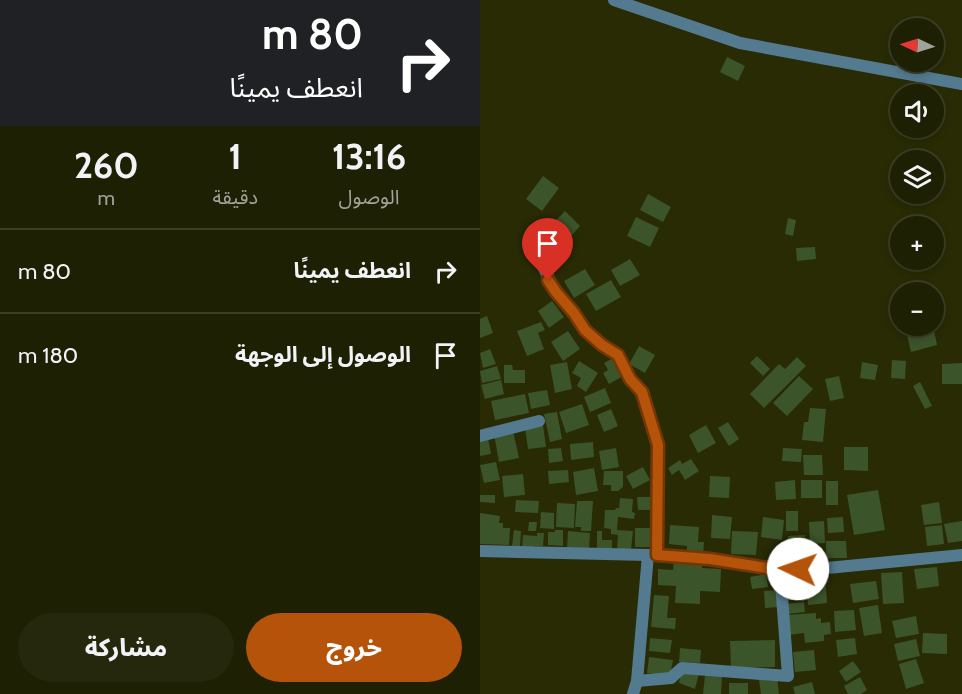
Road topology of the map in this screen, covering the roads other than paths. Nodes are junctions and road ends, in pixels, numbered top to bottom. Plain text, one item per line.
1 (614, 0) edge
2 (962, 84) edge
3 (536, 239) dead end
4 (539, 421) dead end
5 (480, 436) edge
6 (480, 551) edge
7 (653, 555) junction
8 (962, 555) edge
9 (780, 570) junction
10 (637, 681) junction
11 (633, 694) edge

1 - 2 street
3 - 7 street
4 - 5 street
6 - 7 street
7 - 9 street
7 - 10 street
8 - 9 street
9 - 10 street
10 - 11 street

